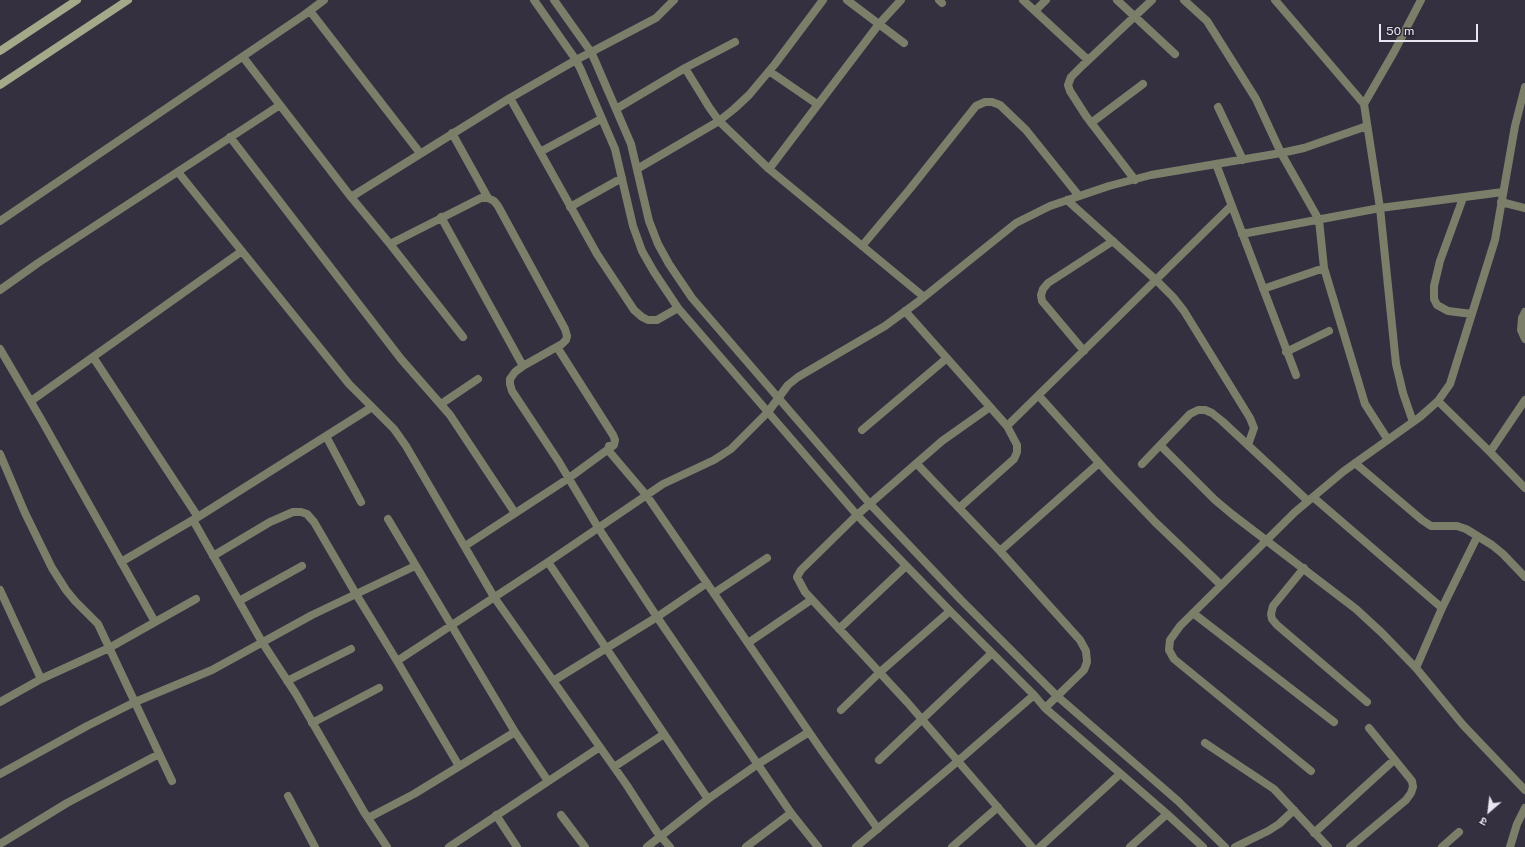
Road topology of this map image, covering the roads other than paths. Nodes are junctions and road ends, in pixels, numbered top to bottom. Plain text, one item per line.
1 (77, 0) edge
2 (128, 0) edge
3 (324, 0) edge
4 (534, 0) edge
5 (554, 0) edge
6 (674, 0) edge
7 (823, 0) edge
8 (847, 0) edge
9 (901, 0) edge
10 (1023, 0) edge
11 (1046, 0) edge
12 (1117, 0) edge
13 (1152, 0) edge
14 (1184, 0) edge
15 (1275, 0) edge
16 (1421, 0) edge
17 (310, 11) junction
18 (1035, 11) junction
19 (1134, 16) junction
20 (879, 24) junction
21 (736, 42) dead end
22 (904, 44) dead end
23 (0, 51) edge
24 (591, 52) junction
25 (1175, 54) dead end
26 (243, 57) junction
27 (576, 60) junction
28 (1088, 60) junction
29 (686, 68) junction
30 (769, 71) junction
31 (1143, 84) dead end
32 (0, 85) edge
33 (1525, 87) edge
34 (510, 98) junction
35 (817, 104) junction
36 (1364, 104) junction
37 (280, 105) junction
38 (1218, 107) dead end
39 (616, 109) junction
40 (601, 119) junction
41 (720, 121) junction
42 (1091, 123) junction
43 (1367, 126) junction
44 (452, 133) junction
45 (230, 137) junction
46 (540, 152) junction
47 (420, 153) junction
48 (1281, 154) junction
49 (1243, 160) junction
50 (1216, 164) junction
51 (637, 169) junction
52 (769, 169) junction
53 (178, 172) junction
54 (622, 178) junction
55 (1135, 180) junction
56 (1503, 192) junction
57 (1079, 196) junction
58 (351, 197) junction
59 (488, 198) junction
60 (1463, 198) junction
61 (1067, 200) junction
62 (1501, 202) junction
63 (1232, 206) junction
64 (570, 207) junction
65 (1380, 208) junction
66 (1525, 208) edge
67 (441, 217) junction
68 (1320, 220) junction
69 (0, 221) edge
70 (1242, 234) junction
71 (1113, 241) junction
72 (390, 244) junction
73 (862, 246) junction
74 (242, 251) junction
75 (1324, 268) junction
76 (1156, 280) junction
77 (1263, 289) junction
78 (0, 290) edge
79 (924, 297) junction
80 (678, 308) junction
81 (905, 311) junction
82 (1525, 312) edge
83 (1472, 314) junction
84 (1329, 331) dead end
85 (463, 336) dead end
86 (1525, 339) edge
87 (557, 347) junction
88 (0, 349) edge
89 (1084, 351) junction
90 (1286, 352) junction
91 (93, 357) junction
92 (947, 358) junction
93 (523, 366) junction
94 (1296, 375) dead end
95 (478, 379) dead end
96 (1039, 396) junction
97 (778, 398) junction
98 (1525, 400) edge
99 (31, 401) junction
100 (1438, 401) junction
101 (441, 404) junction
102 (990, 406) junction
103 (372, 407) junction
104 (768, 412) junction
105 (1413, 422) junction
106 (1007, 426) junction
107 (862, 430) dead end
108 (326, 436) junction
109 (1388, 440) junction
110 (1248, 445) junction
111 (1161, 446) junction
112 (609, 448) junction
113 (1490, 452) junction
114 (0, 454) edge
115 (1099, 463) junction
116 (1355, 463) junction
117 (917, 464) junction
118 (1142, 464) dead end
119 (569, 478) junction
120 (1525, 488) edge
121 (647, 496) junction
122 (1310, 499) junction
123 (361, 502) dead end
124 (870, 504) junction
125 (959, 508) junction
126 (515, 513) junction
127 (857, 515) junction
128 (195, 519) junction
129 (388, 519) dead end
130 (599, 529) junction
131 (1477, 536) junction
132 (1267, 540) junction
133 (465, 546) junction
134 (1000, 551) junction
135 (213, 556) junction
136 (767, 558) dead end
137 (121, 562) junction
138 (548, 562) junction
139 (302, 566) dead end
140 (415, 566) junction
141 (906, 566) junction
142 (1304, 568) junction
143 (1525, 577) edge
144 (707, 583) junction
145 (1221, 585) junction
146 (0, 590) edge
147 (714, 593) junction
148 (356, 594) junction
149 (494, 597) junction
150 (196, 598) dead end
151 (811, 600) junction
152 (239, 601) junction
153 (1442, 608) junction
154 (950, 611) junction
155 (1193, 613) junction
156 (657, 617) junction
157 (155, 622) junction
158 (452, 626) junction
159 (839, 629) junction
160 (262, 642) junction
161 (748, 643) junction
162 (109, 648) junction
163 (606, 648) junction
164 (351, 649) dead end
165 (992, 654) junction
166 (397, 661) junction
167 (1416, 668) junction
168 (879, 673) junction
169 (41, 679) junction
170 (287, 681) junction
171 (553, 681) junction
172 (379, 688) dead end
173 (1034, 694) junction
174 (1057, 696) junction
175 (0, 702) edge
176 (135, 702) junction
177 (1367, 702) dead end
178 (1046, 708) junction
179 (841, 710) dead end
180 (922, 720) junction
181 (1334, 722) dead end
182 (312, 723) junction
183 (1369, 728) dead end
184 (515, 732) junction
185 (809, 732) junction
186 (664, 734) junction
187 (1205, 743) dead end
188 (600, 747) junction
189 (159, 754) junction
190 (879, 760) dead end
191 (1394, 760) junction
192 (958, 761) junction
193 (758, 764) junction
194 (459, 766) junction
195 (614, 767) junction
196 (1311, 770) dead end
197 (0, 774) edge
198 (1120, 774) junction
199 (172, 781) dead end
200 (548, 781) junction
201 (1525, 790) edge
202 (288, 796) dead end
203 (708, 799) junction
204 (998, 807) junction
205 (1525, 808) edge
206 (1294, 810) junction
207 (791, 813) junction
208 (1167, 814) junction
209 (496, 815) junction
210 (561, 815) dead end
211 (368, 818) junction
212 (878, 829) junction
213 (1459, 832) dead end
214 (1314, 833) junction
215 (661, 836) junction
216 (1, 844) edge
217 (315, 847) edge
218 (387, 847) edge
219 (449, 847) edge
220 (517, 847) edge
221 (585, 847) edge
222 (647, 847) edge
223 (670, 847) edge
224 (746, 847) edge
225 (818, 847) edge
226 (856, 847) edge
227 (952, 847) edge
228 (1032, 847) edge
229 (1040, 847) edge
230 (1130, 847) edge
231 (1202, 847) edge
232 (1226, 847) edge
233 (1235, 847) edge
234 (1328, 847) edge
235 (1350, 847) edge
236 (1442, 847) edge
237 (1510, 847) edge

1 - 23 main road
2 - 32 main road
3 - 17 street
4 - 27 street
5 - 24 street
6 - 24 street
7 - 30 street
8 - 20 street
9 - 20 street
10 - 18 street
11 - 18 street
12 - 19 street
13 - 19 street
14 - 48 street
15 - 36 street
16 - 36 street
17 - 26 street
17 - 47 street
18 - 28 street
19 - 25 street
19 - 28 street
20 - 22 street
20 - 35 street
21 - 29 street
24 - 27 street
24 - 39 street
26 - 37 street
26 - 69 street
27 - 34 street
27 - 40 street
28 - 42 street
29 - 39 street
29 - 41 street
30 - 35 street
30 - 41 street
31 - 42 street
33 - 56 street
34 - 44 street
34 - 46 street
35 - 52 street
36 - 43 street
37 - 45 street
37 - 58 street
38 - 49 street
39 - 51 street
40 - 46 street
40 - 54 street
41 - 51 street
41 - 52 street
42 - 55 street
43 - 48 street
43 - 65 street
44 - 47 street
44 - 59 street
45 - 53 street
45 - 101 street
46 - 64 street
47 - 58 street
48 - 49 street
48 - 68 street
49 - 50 street
50 - 55 street
50 - 63 street
51 - 97 street
52 - 73 street
53 - 74 street
53 - 78 street
54 - 64 street
54 - 80 street
55 - 57 street
56 - 60 street
56 - 62 street
57 - 61 street
57 - 73 street
58 - 72 street
59 - 67 street
59 - 87 street
60 - 65 street
60 - 83 street
61 - 71 street
61 - 79 street
62 - 66 street
62 - 83 street
63 - 70 street
63 - 76 street
64 - 80 street
65 - 68 street
65 - 105 street
67 - 72 street
67 - 93 street
68 - 70 street
68 - 75 street
70 - 77 street
71 - 76 street
71 - 89 street
72 - 85 street
73 - 79 street
74 - 91 street
74 - 103 street
75 - 77 street
75 - 109 street
76 - 89 street
76 - 110 street
77 - 90 street
79 - 81 street
80 - 104 street
81 - 92 street
81 - 97 street
82 - 86 street
83 - 100 street
84 - 90 street
87 - 93 street
87 - 112 street
88 - 99 street
89 - 96 street
90 - 94 street
91 - 99 street
91 - 128 street
92 - 102 street
92 - 107 street
93 - 119 street
95 - 101 street
96 - 106 street
96 - 115 street
97 - 104 street
97 - 124 street
98 - 113 street
99 - 137 street
100 - 105 street
100 - 113 street
101 - 126 street
102 - 106 street
102 - 117 street
103 - 108 street
103 - 133 street
104 - 121 street
104 - 127 street
105 - 109 street
106 - 125 street
108 - 123 street
108 - 128 street
109 - 116 street
110 - 111 street
110 - 122 street
111 - 118 street
111 - 132 street
112 - 119 street
112 - 121 street
113 - 120 street
114 - 162 street
115 - 134 street
115 - 145 street
116 - 122 street
116 - 131 street
117 - 124 street
117 - 125 street
119 - 126 street
119 - 130 street
121 - 130 street
121 - 144 street
122 - 132 street
122 - 153 street
124 - 127 street
124 - 174 street
125 - 134 street
126 - 133 street
127 - 141 street
127 - 151 street
128 - 135 street
128 - 137 street
129 - 140 street
130 - 138 street
130 - 156 street
131 - 143 street
131 - 153 street
132 - 142 street
132 - 145 street
133 - 149 street
134 - 174 street
135 - 148 street
135 - 152 street
136 - 147 street
137 - 157 street
138 - 149 street
138 - 163 street
139 - 152 street
140 - 148 street
140 - 158 street
141 - 154 street
141 - 159 street
142 - 167 street
142 - 177 street
144 - 147 street
144 - 156 street
145 - 155 street
146 - 169 street
147 - 161 street
148 - 160 street
148 - 166 street
149 - 158 street
149 - 171 street
150 - 157 street
151 - 159 street
151 - 161 street
152 - 160 street
153 - 167 street
154 - 165 street
154 - 168 street
155 - 181 street
155 - 196 street
156 - 163 street
156 - 193 street
157 - 162 street
158 - 166 street
158 - 184 street
159 - 168 street
160 - 170 street
160 - 176 street
161 - 185 street
162 - 169 street
162 - 176 street
163 - 171 street
163 - 186 street
164 - 170 street
165 - 173 street
165 - 180 street
166 - 194 street
167 - 201 street
168 - 179 street
168 - 180 street
169 - 175 street
170 - 182 street
171 - 188 street
172 - 182 street
173 - 178 street
173 - 192 street
174 - 178 street
174 - 232 street
176 - 189 street
176 - 197 street
178 - 198 street
180 - 190 street
180 - 192 street
182 - 211 street
183 - 191 street
184 - 194 street
184 - 200 street
185 - 193 street
185 - 212 street
186 - 195 street
186 - 203 street
187 - 206 street
188 - 195 street
188 - 200 street
189 - 199 street
189 - 216 street
191 - 214 street
191 - 235 street
192 - 204 street
192 - 212 street
193 - 203 street
193 - 207 street
194 - 211 street
195 - 215 street
198 - 208 street
198 - 229 street
200 - 209 street
202 - 217 street
203 - 215 street
204 - 227 street
204 - 228 street
205 - 237 street
206 - 214 street
206 - 233 street
207 - 224 street
207 - 225 street
208 - 230 street
208 - 231 street
209 - 219 street
209 - 220 street
210 - 221 street
211 - 218 street
212 - 226 street
213 - 236 street
214 - 234 street
215 - 222 street
215 - 223 street

